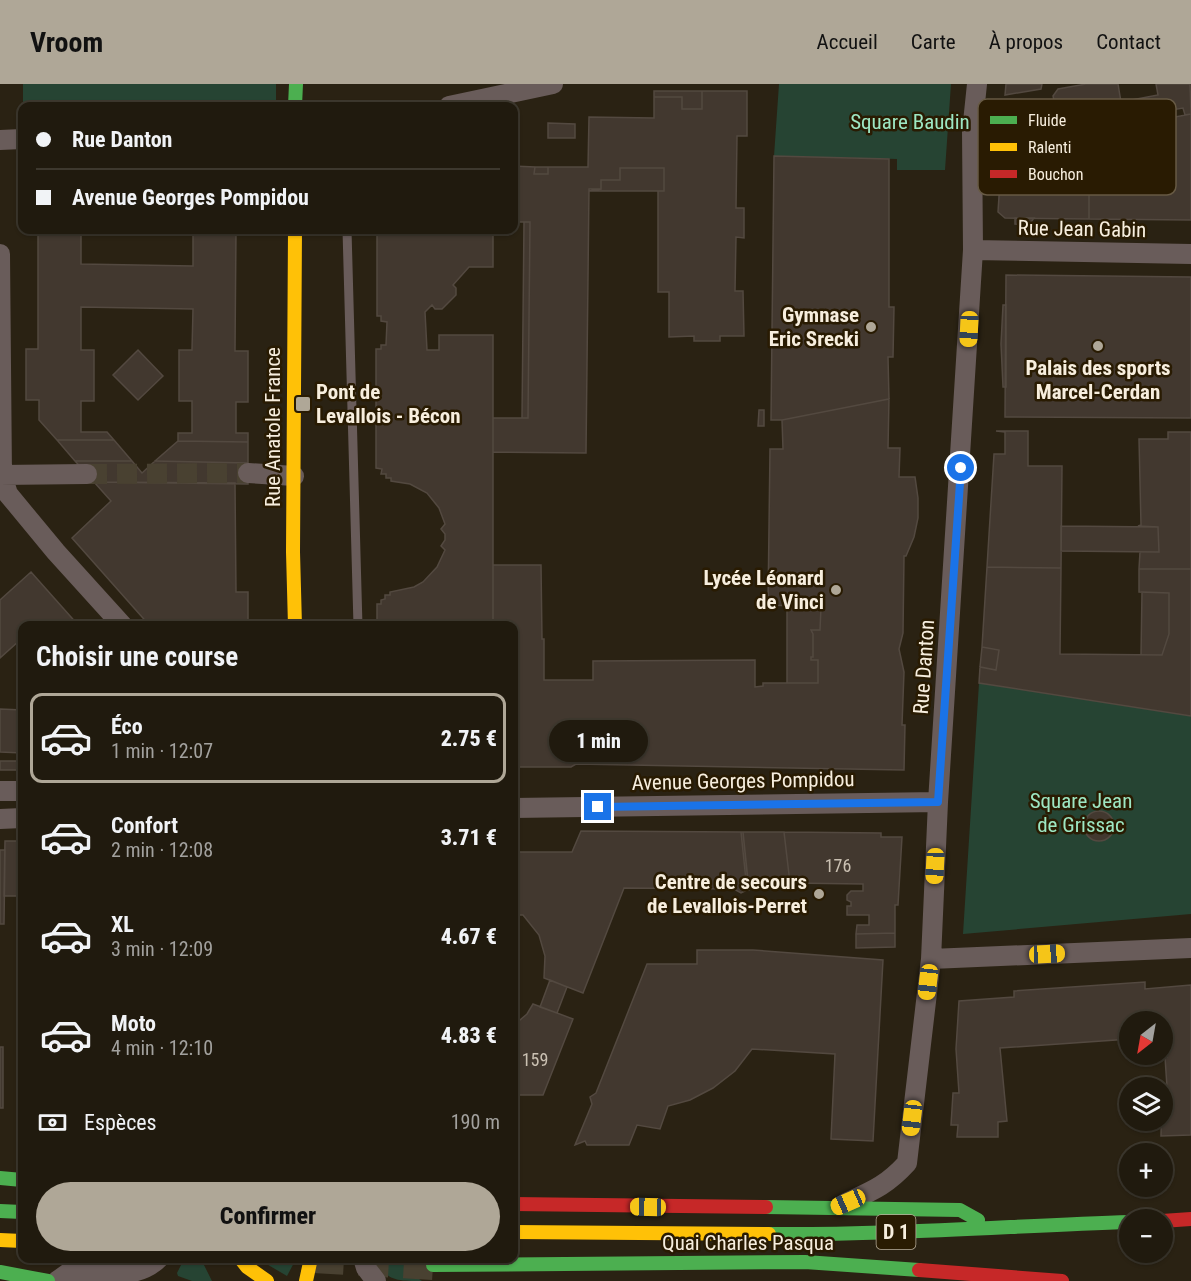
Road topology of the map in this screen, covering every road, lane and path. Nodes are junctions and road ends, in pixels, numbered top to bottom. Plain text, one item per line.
1 (296, 84) edge
2 (553, 84) edge
3 (977, 84) edge
4 (295, 102) edge
5 (468, 102) edge
6 (18, 139) edge
7 (0, 140) edge
8 (295, 234) edge
9 (347, 234) edge
10 (973, 250) junction
11 (0, 254) edge
12 (1191, 254) edge
13 (248, 473) tunnel mouth
14 (87, 474) tunnel mouth
15 (1, 475) edge
16 (294, 476) junction
17 (118, 621) edge
18 (295, 621) edge
19 (358, 621) edge
20 (0, 791) edge
21 (18, 791) edge
22 (938, 802) junction
23 (518, 808) edge
24 (0, 819) edge
25 (18, 819) edge
26 (1191, 948) edge
27 (931, 959) junction
28 (0, 1178) edge
29 (18, 1180) edge
30 (518, 1204) edge
31 (832, 1209) junction
32 (0, 1211) edge
33 (18, 1212) edge
34 (1191, 1220) edge
35 (1173, 1221) edge
36 (1119, 1222) edge
37 (992, 1227) junction
38 (518, 1232) edge
39 (0, 1240) edge
40 (18, 1241) edge
41 (153, 1263) edge
42 (244, 1263) edge
43 (310, 1263) edge
44 (364, 1263) edge
45 (433, 1265) tunnel mouth
46 (0, 1272) edge
47 (48, 1281) edge
48 (57, 1281) edge
49 (267, 1281) edge
50 (306, 1281) edge
51 (376, 1281) edge
52 (1046, 1281) edge
53 (1062, 1281) edge

1 - 4 main road
2 - 5 street
3 - 10 street, Rue Danton
6 - 7 street
8 - 16 main road, Rue Anatole France
9 - 19 lane
10 - 12 street, Rue Jean Gabin
10 - 22 street, Rue Danton
11 - 15 street
13 - 16 street
14 - 15 street
15 - 17 street
16 - 18 main road, Rue Anatole France
20 - 21 street
22 - 23 street, Avenue Georges Pompidou
22 - 27 street, Rue Danton
24 - 25 street
26 - 27 street
27 - 31 street, Rue Danton
28 - 29 main road
30 - 31 main road
31 - 37 main road
32 - 33 main road
34 - 35 main road
36 - 37 main road, Quai Charles Pasqua / D 1
37 - 38 main road, Quai Charles Pasqua / D 1
39 - 40 main road
41 - 48 street
42 - 49 main road
43 - 50 main road
44 - 51 street
45 - 52 main road, Quai Charles Pasqua / D 1
46 - 47 main road
52 - 53 main road, Quai Charles Pasqua / D 1

